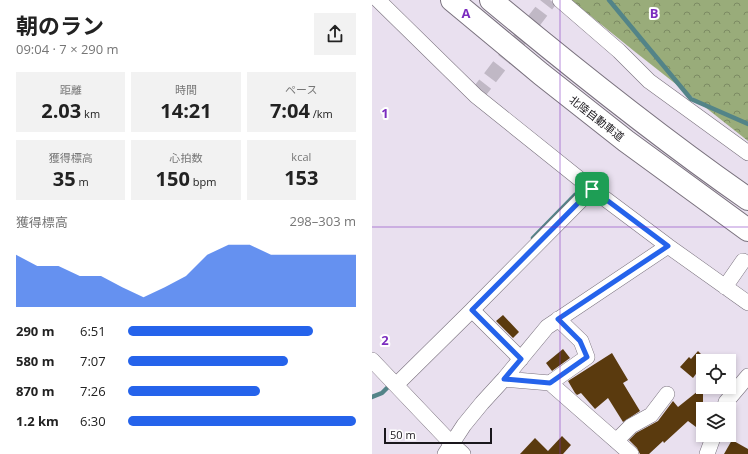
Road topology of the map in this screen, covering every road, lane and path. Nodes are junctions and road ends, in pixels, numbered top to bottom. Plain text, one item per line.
1 (378, 0) edge
2 (452, 0) edge
3 (491, 0) edge
4 (560, 0) edge
5 (748, 153) edge
6 (592, 189) junction
7 (748, 199) edge
8 (748, 230) edge
9 (668, 246) junction
10 (743, 261) dead end
11 (724, 287) junction
12 (748, 303) edge
13 (472, 310) junction
14 (558, 319) junction
15 (521, 359) junction
16 (372, 360) edge
17 (748, 376) edge
18 (504, 379) junction
19 (550, 383) junction
20 (396, 384) junction
21 (667, 394) dead end
22 (726, 402) edge
23 (616, 441) junction
24 (711, 442) edge
25 (453, 451) edge
26 (631, 454) edge
27 (707, 454) edge

1 - 6 street
2 - 8 highway, 北陸自動車道
3 - 7 highway
4 - 5 street
6 - 9 street
6 - 13 street
9 - 11 street
9 - 14 street
10 - 11 street
11 - 12 street
13 - 15 street
13 - 20 street
14 - 15 street
14 - 19 street
15 - 18 street
16 - 20 street
17 - 22 street
18 - 19 street
18 - 25 street
19 - 23 street
20 - 25 street
21 - 23 street
23 - 26 street
24 - 27 street

